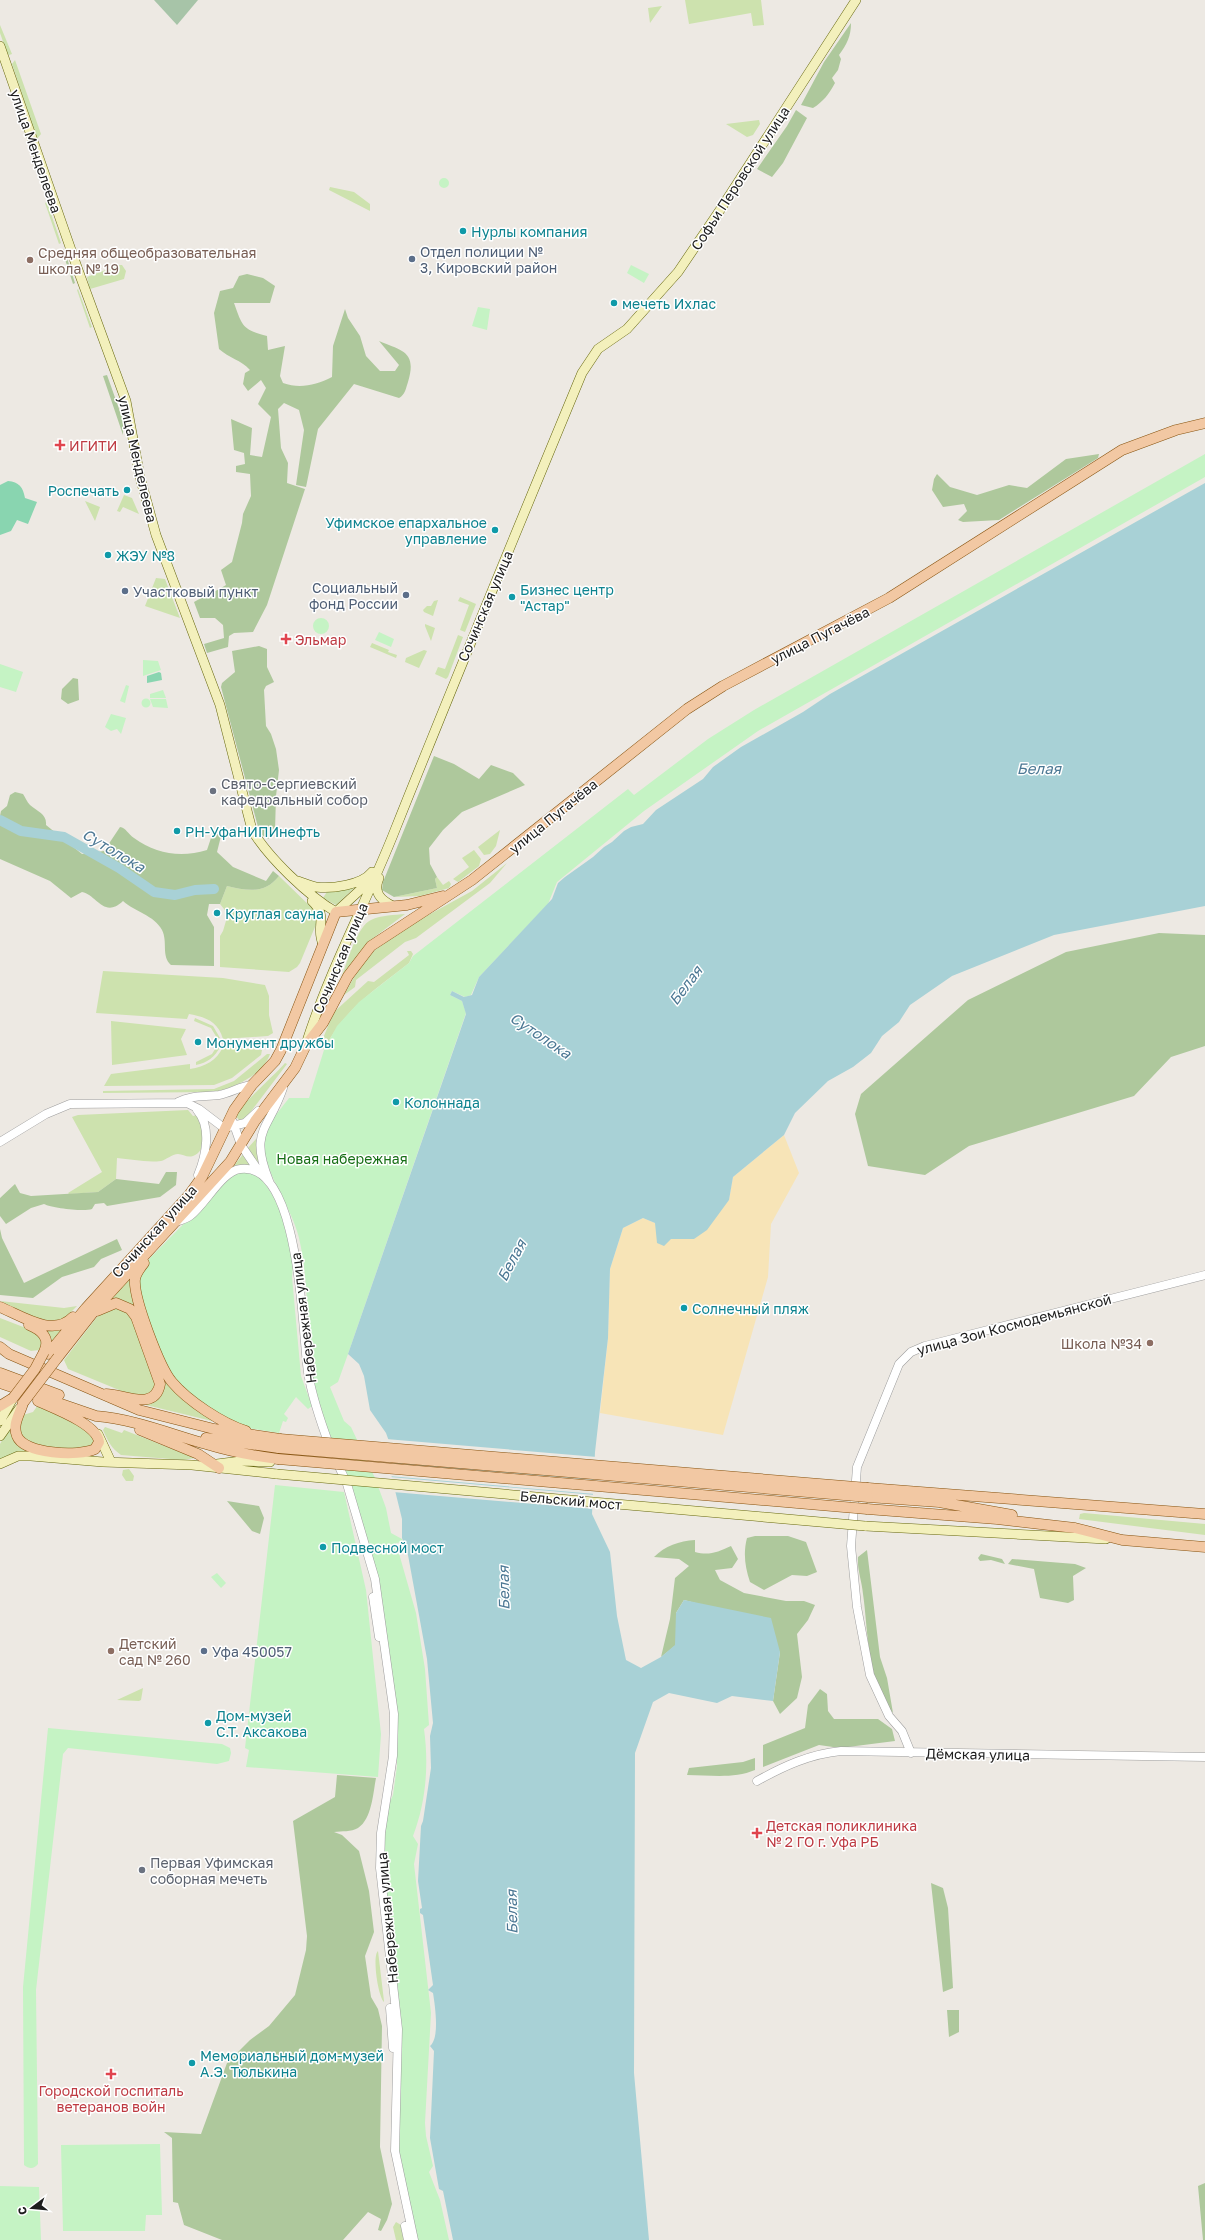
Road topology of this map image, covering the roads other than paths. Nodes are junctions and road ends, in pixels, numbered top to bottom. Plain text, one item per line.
1 (856, 0) edge
2 (0, 46) edge
3 (608, 342) joint
4 (1205, 423) edge
5 (394, 832) junction
6 (373, 878) junction
7 (297, 881) junction
8 (460, 889) junction
9 (393, 906) junction
10 (361, 910) junction
11 (336, 912) junction
12 (323, 944) junction
13 (306, 1045) junction
14 (284, 1084) junction
15 (252, 1085) junction
16 (271, 1101) junction
17 (178, 1102) junction
18 (233, 1113) junction
19 (245, 1123) junction
20 (235, 1127) junction
21 (224, 1128) junction
22 (240, 1141) junction
23 (0, 1142) edge
24 (267, 1181) junction
25 (196, 1185) junction
26 (176, 1222) junction
27 (163, 1236) junction
28 (1205, 1275) edge
29 (1205, 1279) edge
30 (0, 1306) edge
31 (89, 1311) junction
32 (0, 1314) edge
33 (0, 1347) edge
34 (5, 1353) edge
35 (50, 1354) junction
36 (0, 1373) edge
37 (1, 1383) edge
38 (101, 1393) junction
39 (9, 1409) edge
40 (112, 1417) junction
41 (0, 1421) edge
42 (147, 1426) junction
43 (94, 1431) junction
44 (0, 1436) edge
45 (265, 1437) junction
46 (279, 1443) junction
47 (104, 1445) junction
48 (125, 1461) junction
49 (278, 1461) junction
50 (111, 1462) junction
51 (0, 1464) edge
52 (216, 1466) junction
53 (868, 1493) junction
54 (1205, 1514) edge
55 (1075, 1528) junction
56 (1122, 1540) junction
57 (1205, 1547) edge
58 (366, 1550) junction
59 (911, 1753) junction
60 (1205, 1756) edge
61 (756, 1781) dead end
62 (408, 2240) edge
63 (414, 2240) edge

1 - 3 main road, Софьи Перовской улица
2 - 7 main road, улица Менделеева
3 - 5 main road, Сочинская улица
4 - 8 main road, улица Пугачёва
5 - 6 main road, Сочинская улица
5 - 7 main road
5 - 9 main road
6 - 10 main road, Сочинская улица
6 - 11 main road, Сочинская улица
7 - 11 main road, улица Менделеева
7 - 12 main road
8 - 9 main road
8 - 13 main road
9 - 10 main road
10 - 11 main road
10 - 13 main road, Сочинская улица
11 - 12 main road, Сочинская улица
12 - 15 main road, Сочинская улица
13 - 14 main road, Сочинская улица
14 - 16 main road, Сочинская улица
14 - 24 street
15 - 17 street
15 - 18 main road, Сочинская улица
16 - 19 street
16 - 22 main road, Сочинская улица
17 - 21 street
17 - 23 street
17 - 25 street
18 - 19 street
18 - 20 street
18 - 21 main road, Сочинская улица
19 - 20 street
20 - 21 street
20 - 22 street
21 - 22 street
21 - 25 main road, Сочинская улица
22 - 24 street
22 - 26 main road, Сочинская улица
24 - 26 street
24 - 58 street, Набережная улица
25 - 31 main road, Сочинская улица
26 - 27 main road, Сочинская улица
27 - 31 main road, Сочинская улица
27 - 45 main road
28 - 29 street
28 - 59 street, улица Зои Космодемьянской
30 - 31 main road
31 - 35 main road, Сочинская улица
31 - 38 main road
32 - 35 main road
33 - 34 main road
34 - 38 main road
35 - 39 main road, Сочинская улица, bridge
35 - 39 main road, bridge
36 - 40 main road
37 - 40 main road
37 - 43 main road
38 - 45 main road
39 - 41 main road
39 - 43 main road
39 - 44 main road
40 - 42 main road
40 - 52 main road
42 - 46 main road
42 - 49 main road, Бельский мост
43 - 47 main road
45 - 46 main road
46 - 53 main road, bridge
47 - 48 main road
47 - 50 main road
48 - 50 main road
48 - 52 main road
49 - 52 main road
49 - 55 main road, Бельский мост, bridge
50 - 51 main road
52 - 56 main road, Бельский мост, bridge
53 - 54 main road
53 - 55 main road
55 - 56 main road
56 - 57 main road
58 - 62 street, Набережная улица
58 - 63 street, Набережная улица
59 - 60 street, Дёмская улица
59 - 61 street, Дёмская улица

